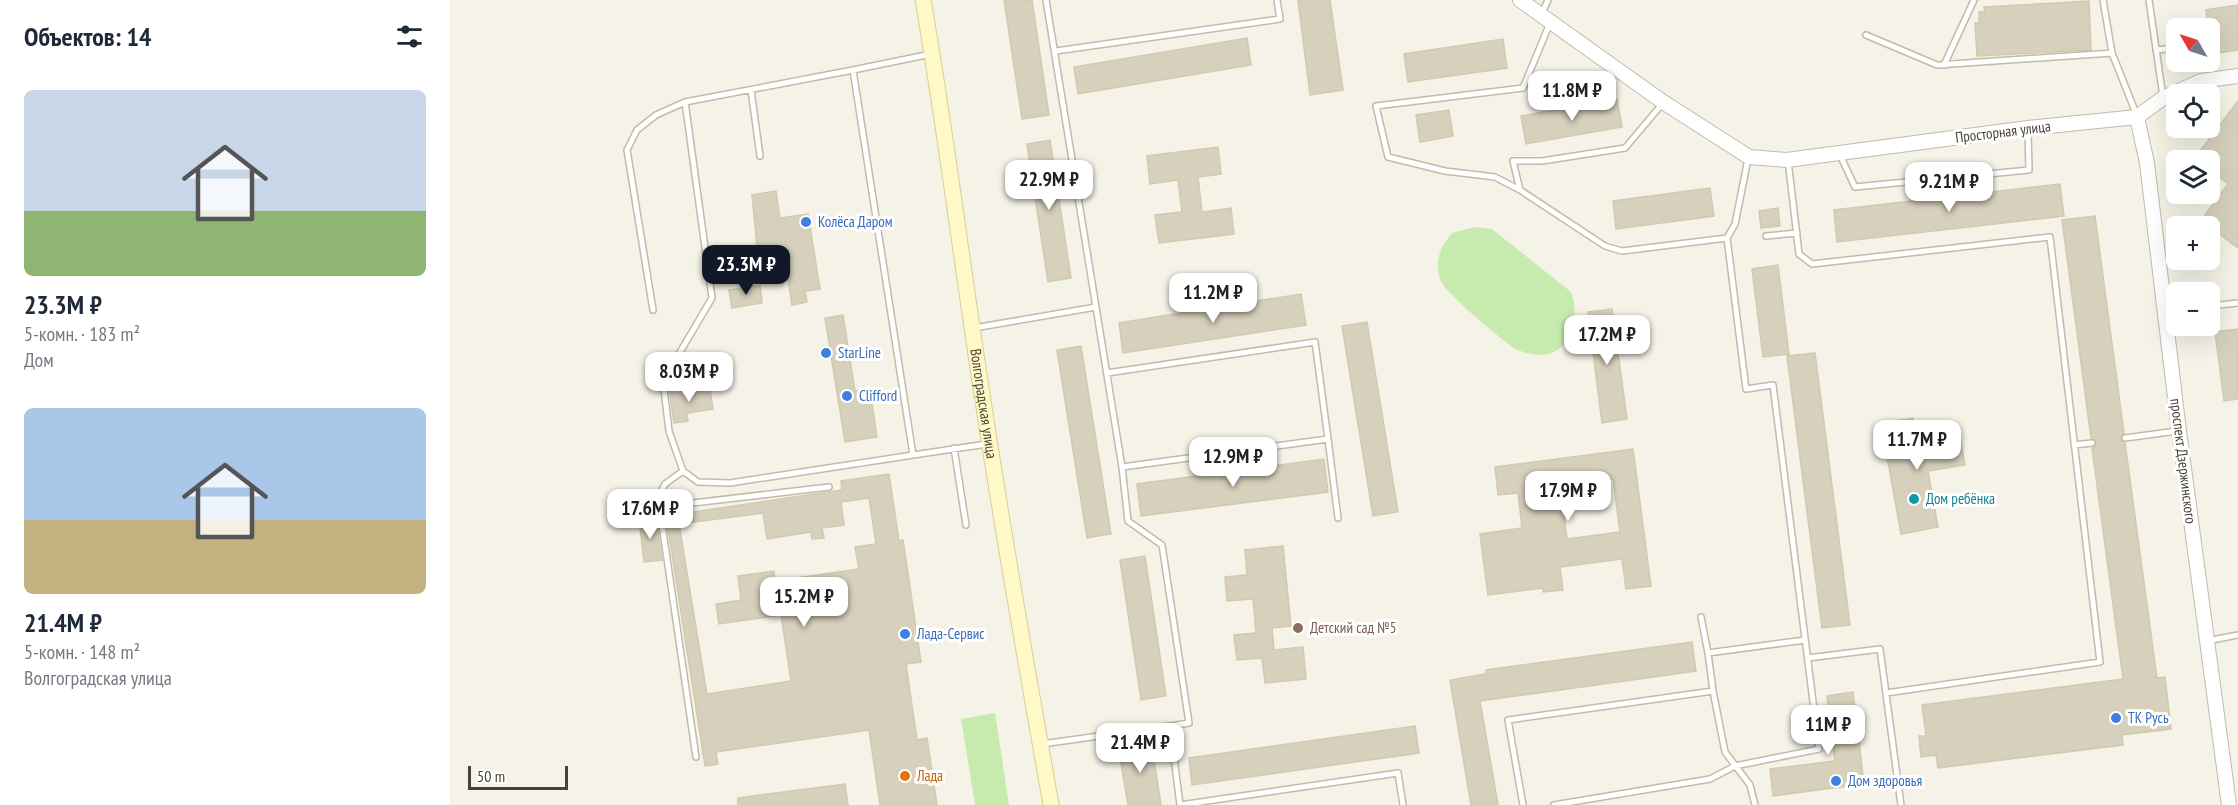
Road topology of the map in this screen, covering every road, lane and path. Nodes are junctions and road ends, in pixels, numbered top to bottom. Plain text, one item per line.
1 (923, 0) edge
2 (1046, 0) edge
3 (1277, 0) edge
4 (1520, 0) edge
5 (1548, 0) edge
6 (1974, 0) edge
7 (2103, 0) edge
8 (2149, 0) edge
9 (1545, 18) junction
10 (1866, 35) dead end
11 (2166, 49) edge
12 (2156, 50) junction
13 (1056, 51) junction
14 (2112, 53) junction
15 (932, 54) junction
16 (1944, 65) junction
17 (854, 70) junction
18 (2238, 76) edge
19 (751, 90) junction
20 (2163, 98) junction
21 (685, 102) junction
22 (1664, 102) junction
23 (2137, 117) junction
24 (2028, 128) junction
25 (1839, 153) junction
26 (760, 156) dead end
27 (1749, 157) junction
28 (1787, 160) junction
29 (1520, 190) junction
30 (1797, 233) junction
31 (1766, 236) dead end
32 (1727, 238) junction
33 (2166, 282) edge
34 (2238, 303) edge
35 (2220, 305) edge
36 (1096, 307) junction
37 (653, 310) dead end
38 (972, 328) junction
39 (2173, 336) edge
40 (1107, 373) junction
41 (2179, 431) junction
42 (2125, 438) dead end
43 (1328, 439) junction
44 (990, 443) junction
45 (2092, 443) dead end
46 (2074, 445) junction
47 (954, 448) junction
48 (913, 455) junction
49 (1122, 467) junction
50 (683, 471) junction
51 (828, 487) dead end
52 (659, 507) junction
53 (1338, 518) dead end
54 (966, 525) dead end
55 (1701, 617) dead end
56 (2238, 635) edge
57 (1805, 640) junction
58 (2207, 641) junction
59 (1708, 653) junction
60 (1808, 658) junction
61 (1713, 691) junction
62 (1886, 693) junction
63 (1170, 726) junction
64 (1040, 744) junction
65 (696, 757) dead end
66 (1736, 766) junction
67 (1051, 805) edge
68 (1180, 805) edge
69 (1403, 805) edge
70 (1523, 805) edge
71 (1554, 805) edge
72 (1755, 805) edge
73 (1901, 805) edge
74 (2229, 805) edge

1 - 15 main road, Волгоградская улица
2 - 13 lane
3 - 13 lane
4 - 9 street, Просторная улица
5 - 9 lane
6 - 16 lane
7 - 14 lane
8 - 12 lane
9 - 22 street, Просторная улица
9 - 29 lane
10 - 16 lane
11 - 12 lane
12 - 20 lane
13 - 36 lane
14 - 16 lane
14 - 23 lane
15 - 17 lane
15 - 38 main road, Волгоградская улица
17 - 19 lane
17 - 48 lane
18 - 20 street
19 - 21 lane
19 - 26 lane
20 - 23 street
21 - 37 lane
21 - 50 lane
22 - 27 street, Просторная улица
22 - 29 lane
23 - 24 street, Просторная улица
23 - 33 street, проспект Дзержинского
24 - 25 street, Просторная улица
24 - 25 lane
25 - 28 street, Просторная улица
27 - 28 street, Просторная улица
27 - 32 lane
28 - 30 lane
29 - 32 lane
30 - 31 lane
30 - 46 lane
32 - 57 lane
34 - 35 lane
36 - 38 lane
36 - 40 lane
38 - 44 main road, Волгоградская улица
39 - 41 street, проспект Дзержинского
40 - 43 lane
40 - 49 lane
41 - 42 lane
41 - 58 street, проспект Дзержинского
43 - 49 lane
43 - 53 lane
44 - 47 lane
44 - 64 main road, Волгоградская улица
45 - 46 lane
46 - 62 lane
47 - 48 lane
47 - 54 lane
48 - 50 lane
49 - 63 lane
50 - 52 lane
51 - 52 lane
52 - 65 lane
55 - 59 lane
56 - 58 lane
57 - 59 lane
57 - 60 lane
58 - 74 street, проспект Дзержинского
59 - 61 lane
60 - 62 lane
60 - 66 lane
61 - 66 lane
61 - 70 lane
62 - 73 lane
63 - 64 lane
63 - 68 lane
64 - 67 main road, Волгоградская улица
66 - 71 lane
66 - 72 lane
68 - 69 lane

